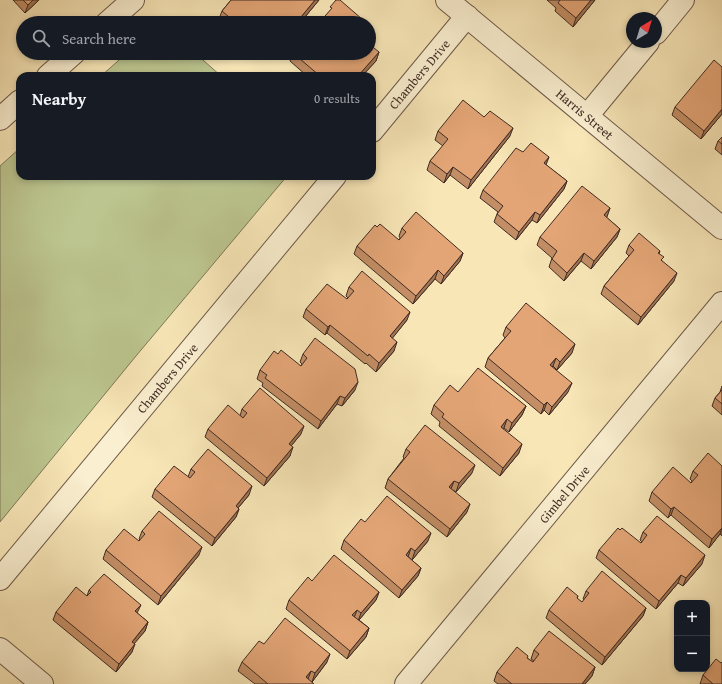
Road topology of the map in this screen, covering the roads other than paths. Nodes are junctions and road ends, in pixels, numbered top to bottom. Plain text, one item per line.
1 (133, 0) edge
2 (447, 0) edge
3 (683, 0) edge
4 (115, 16) edge
5 (467, 16) junction
6 (662, 26) edge
7 (643, 48) edge
8 (66, 60) edge
9 (53, 72) edge
10 (16, 105) edge
11 (587, 116) junction
12 (0, 119) edge
13 (376, 126) edge
14 (331, 180) edge
15 (722, 228) edge
16 (722, 303) edge
17 (0, 579) edge
18 (0, 649) edge
19 (42, 684) edge
20 (406, 684) edge

1 - 4 street
2 - 5 street, Harris Street
3 - 6 street
5 - 11 street, Harris Street
5 - 13 street, Chambers Drive
7 - 11 street
8 - 9 street
10 - 12 street
11 - 15 street, Harris Street
14 - 17 street, Chambers Drive
16 - 20 street, Gimbel Drive
18 - 19 street

